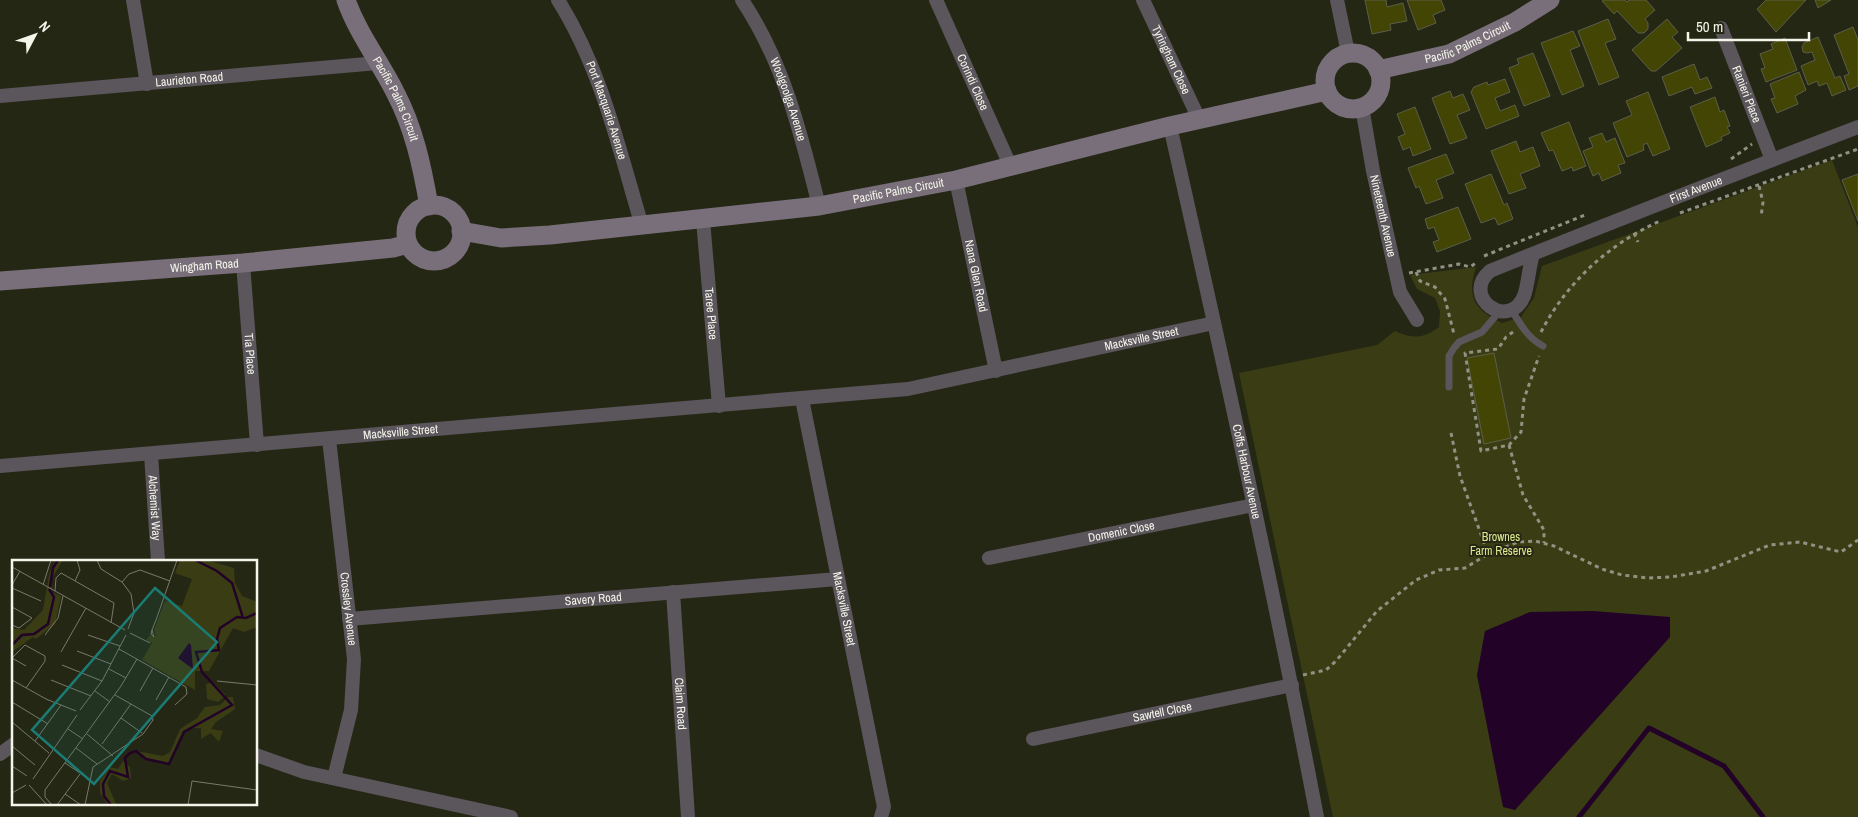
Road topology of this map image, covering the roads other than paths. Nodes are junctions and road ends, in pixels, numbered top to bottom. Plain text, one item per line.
1 (133, 0) edge
2 (346, 0) edge
3 (558, 0) edge
4 (742, 0) edge
5 (936, 0) edge
6 (1142, 0) edge
7 (1337, 0) edge
8 (1550, 0) edge
9 (1721, 28) dead end
10 (1348, 53) junction
11 (378, 63) junction
12 (1378, 70) junction
13 (147, 84) junction
14 (1327, 90) junction
15 (0, 96) edge
16 (1362, 107) junction
17 (1199, 119) junction
18 (1170, 126) junction
19 (1858, 127) edge
20 (1772, 160) junction
21 (1010, 165) junction
22 (956, 180) junction
23 (429, 206) junction
24 (819, 206) junction
25 (702, 220) junction
26 (642, 226) junction
27 (461, 231) junction
28 (408, 244) junction
29 (1533, 254) junction
30 (242, 264) junction
31 (0, 281) edge
32 (1505, 310) junction
33 (1417, 320) dead end
34 (1214, 323) junction
35 (1543, 346) road end
36 (996, 371) junction
37 (1449, 386) dead end
38 (802, 399) junction
39 (719, 406) junction
40 (329, 439) junction
41 (257, 445) junction
42 (151, 454) junction
43 (0, 466) edge
44 (1254, 505) junction
45 (989, 558) dead end
46 (158, 560) edge
47 (838, 579) junction
48 (673, 592) junction
49 (349, 619) junction
50 (1292, 686) junction
51 (1033, 739) dead end
52 (12, 745) edge
53 (0, 754) edge
54 (258, 756) edge
55 (334, 778) junction
56 (511, 817) edge
57 (688, 817) edge
58 (881, 817) edge
59 (1317, 817) edge

1 - 13 street
2 - 11 street, Pacific Palms Circuit
3 - 26 street, Port Macquarie Avenue
4 - 24 street, Woolgoolga Avenue
5 - 21 street, Corindi Close
6 - 17 street, Tyringham Close
7 - 10 street
8 - 12 street, Pacific Palms Circuit
9 - 20 street, Ranieri Place
10 - 12 street
10 - 14 street
11 - 13 street, Laurieton Road
11 - 23 street, Pacific Palms Circuit
12 - 16 street
13 - 15 street, Laurieton Road
14 - 16 street
14 - 17 street, Pacific Palms Circuit
16 - 33 street, Nineteenth Avenue
17 - 18 street, Pacific Palms Circuit
18 - 21 street, Pacific Palms Circuit
18 - 34 street, Coffs Harbour Avenue
19 - 20 street, First Avenue
20 - 29 street, First Avenue
21 - 22 street, Pacific Palms Circuit
22 - 24 street, Pacific Palms Circuit
22 - 36 street, Nana Glen Road
23 - 27 street
23 - 28 street
24 - 25 street, Pacific Palms Circuit
25 - 26 street, Pacific Palms Circuit
25 - 39 street, Taree Place
26 - 27 street, Pacific Palms Circuit
27 - 28 street
28 - 30 street, Wingham Road
29 - 32 street
29 - 32 street, First Avenue
30 - 31 street, Wingham Road
30 - 41 street, Tia Place
32 - 35 lane
32 - 37 lane
34 - 36 street, Macksville Street
34 - 44 street, Coffs Harbour Avenue
36 - 38 street, Macksville Street
38 - 39 street, Macksville Street
38 - 47 street, Macksville Street
39 - 40 street, Macksville Street
40 - 41 street, Macksville Street
40 - 49 street, Crossley Avenue
41 - 42 street, Macksville Street
42 - 43 street, Macksville Street
42 - 46 street, Alchemist Way
44 - 45 street, Domenic Close
44 - 50 street, Coffs Harbour Avenue
47 - 48 street, Savery Road
47 - 58 street, Macksville Street
48 - 49 street, Savery Road
48 - 57 street, Claim Road
49 - 55 street, Crossley Avenue
50 - 51 street, Sawtell Close
50 - 59 street, Coffs Harbour Avenue
52 - 53 street
54 - 55 street
55 - 56 street

